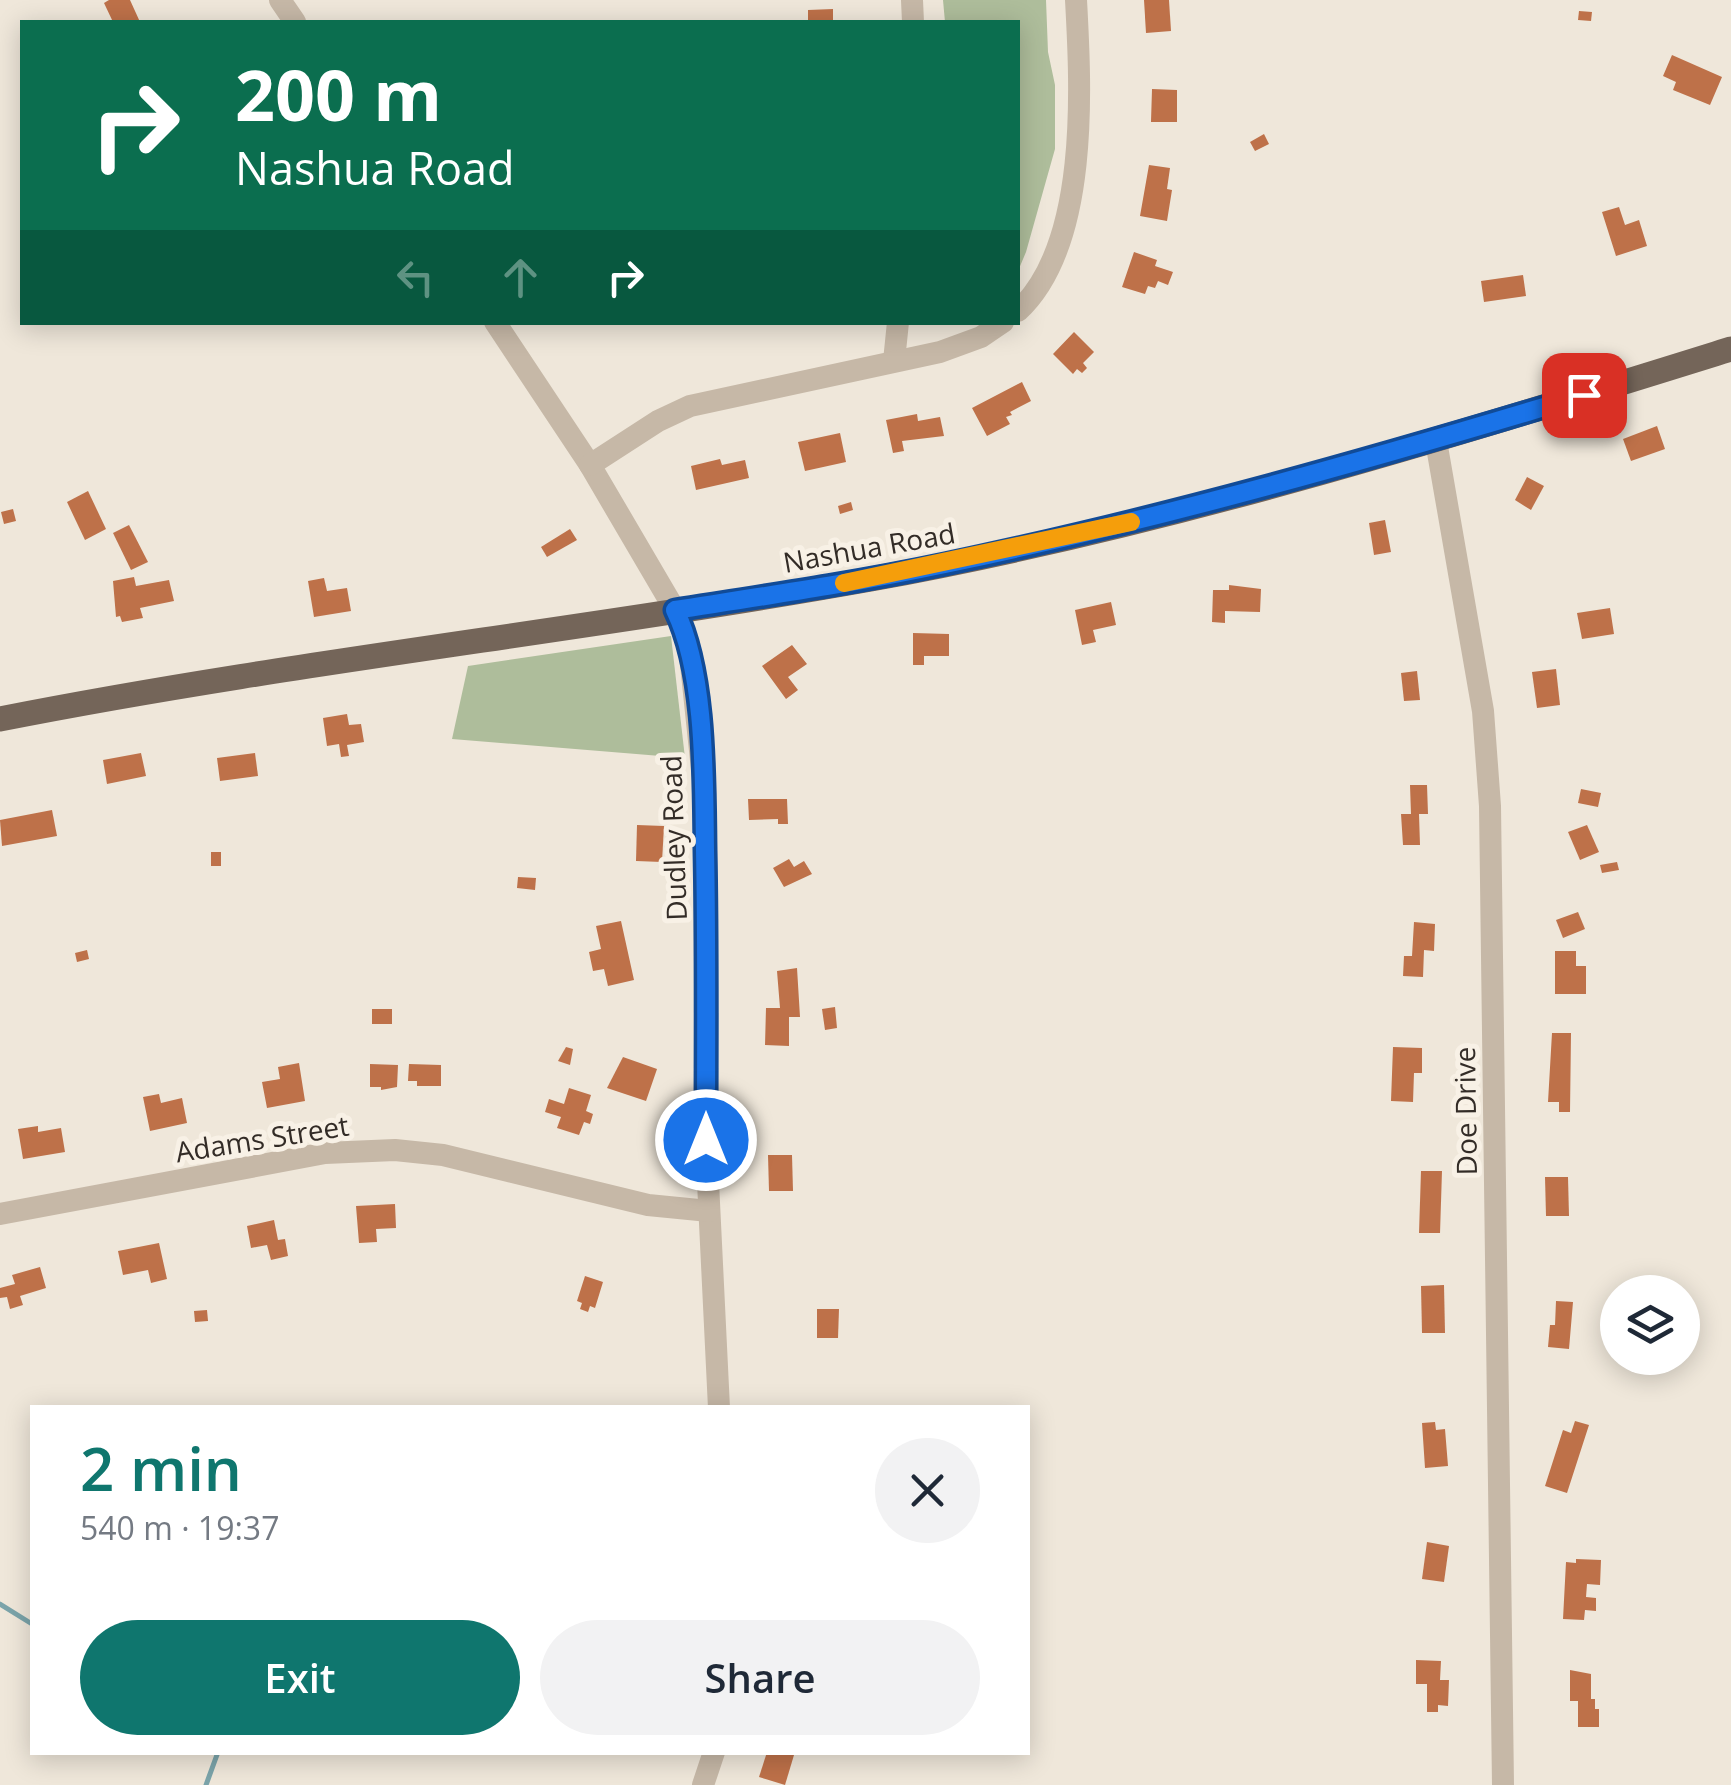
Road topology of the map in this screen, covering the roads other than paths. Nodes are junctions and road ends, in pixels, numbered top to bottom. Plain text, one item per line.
1 (1076, 0) edge
2 (1020, 309) edge
3 (497, 325) edge
4 (898, 325) edge
5 (998, 325) edge
6 (1731, 349) edge
7 (894, 361) junction
8 (1436, 440) junction
9 (590, 465) junction
10 (675, 610) junction
11 (0, 719) edge
12 (709, 1212) junction
13 (0, 1214) edge
14 (720, 1405) edge
15 (713, 1755) edge
16 (703, 1785) edge
17 (1503, 1785) edge

1 - 2 street
3 - 9 street, Dudley Road
4 - 7 street
5 - 7 street
6 - 8 main road, Nashua Road
7 - 9 street
8 - 10 main road, Nashua Road
8 - 17 street, Doe Drive
9 - 10 street, Dudley Road
10 - 11 main road, Nashua Road
10 - 12 street, Dudley Road
12 - 13 street, Adams Street
12 - 14 street, Dudley Road
15 - 16 street

